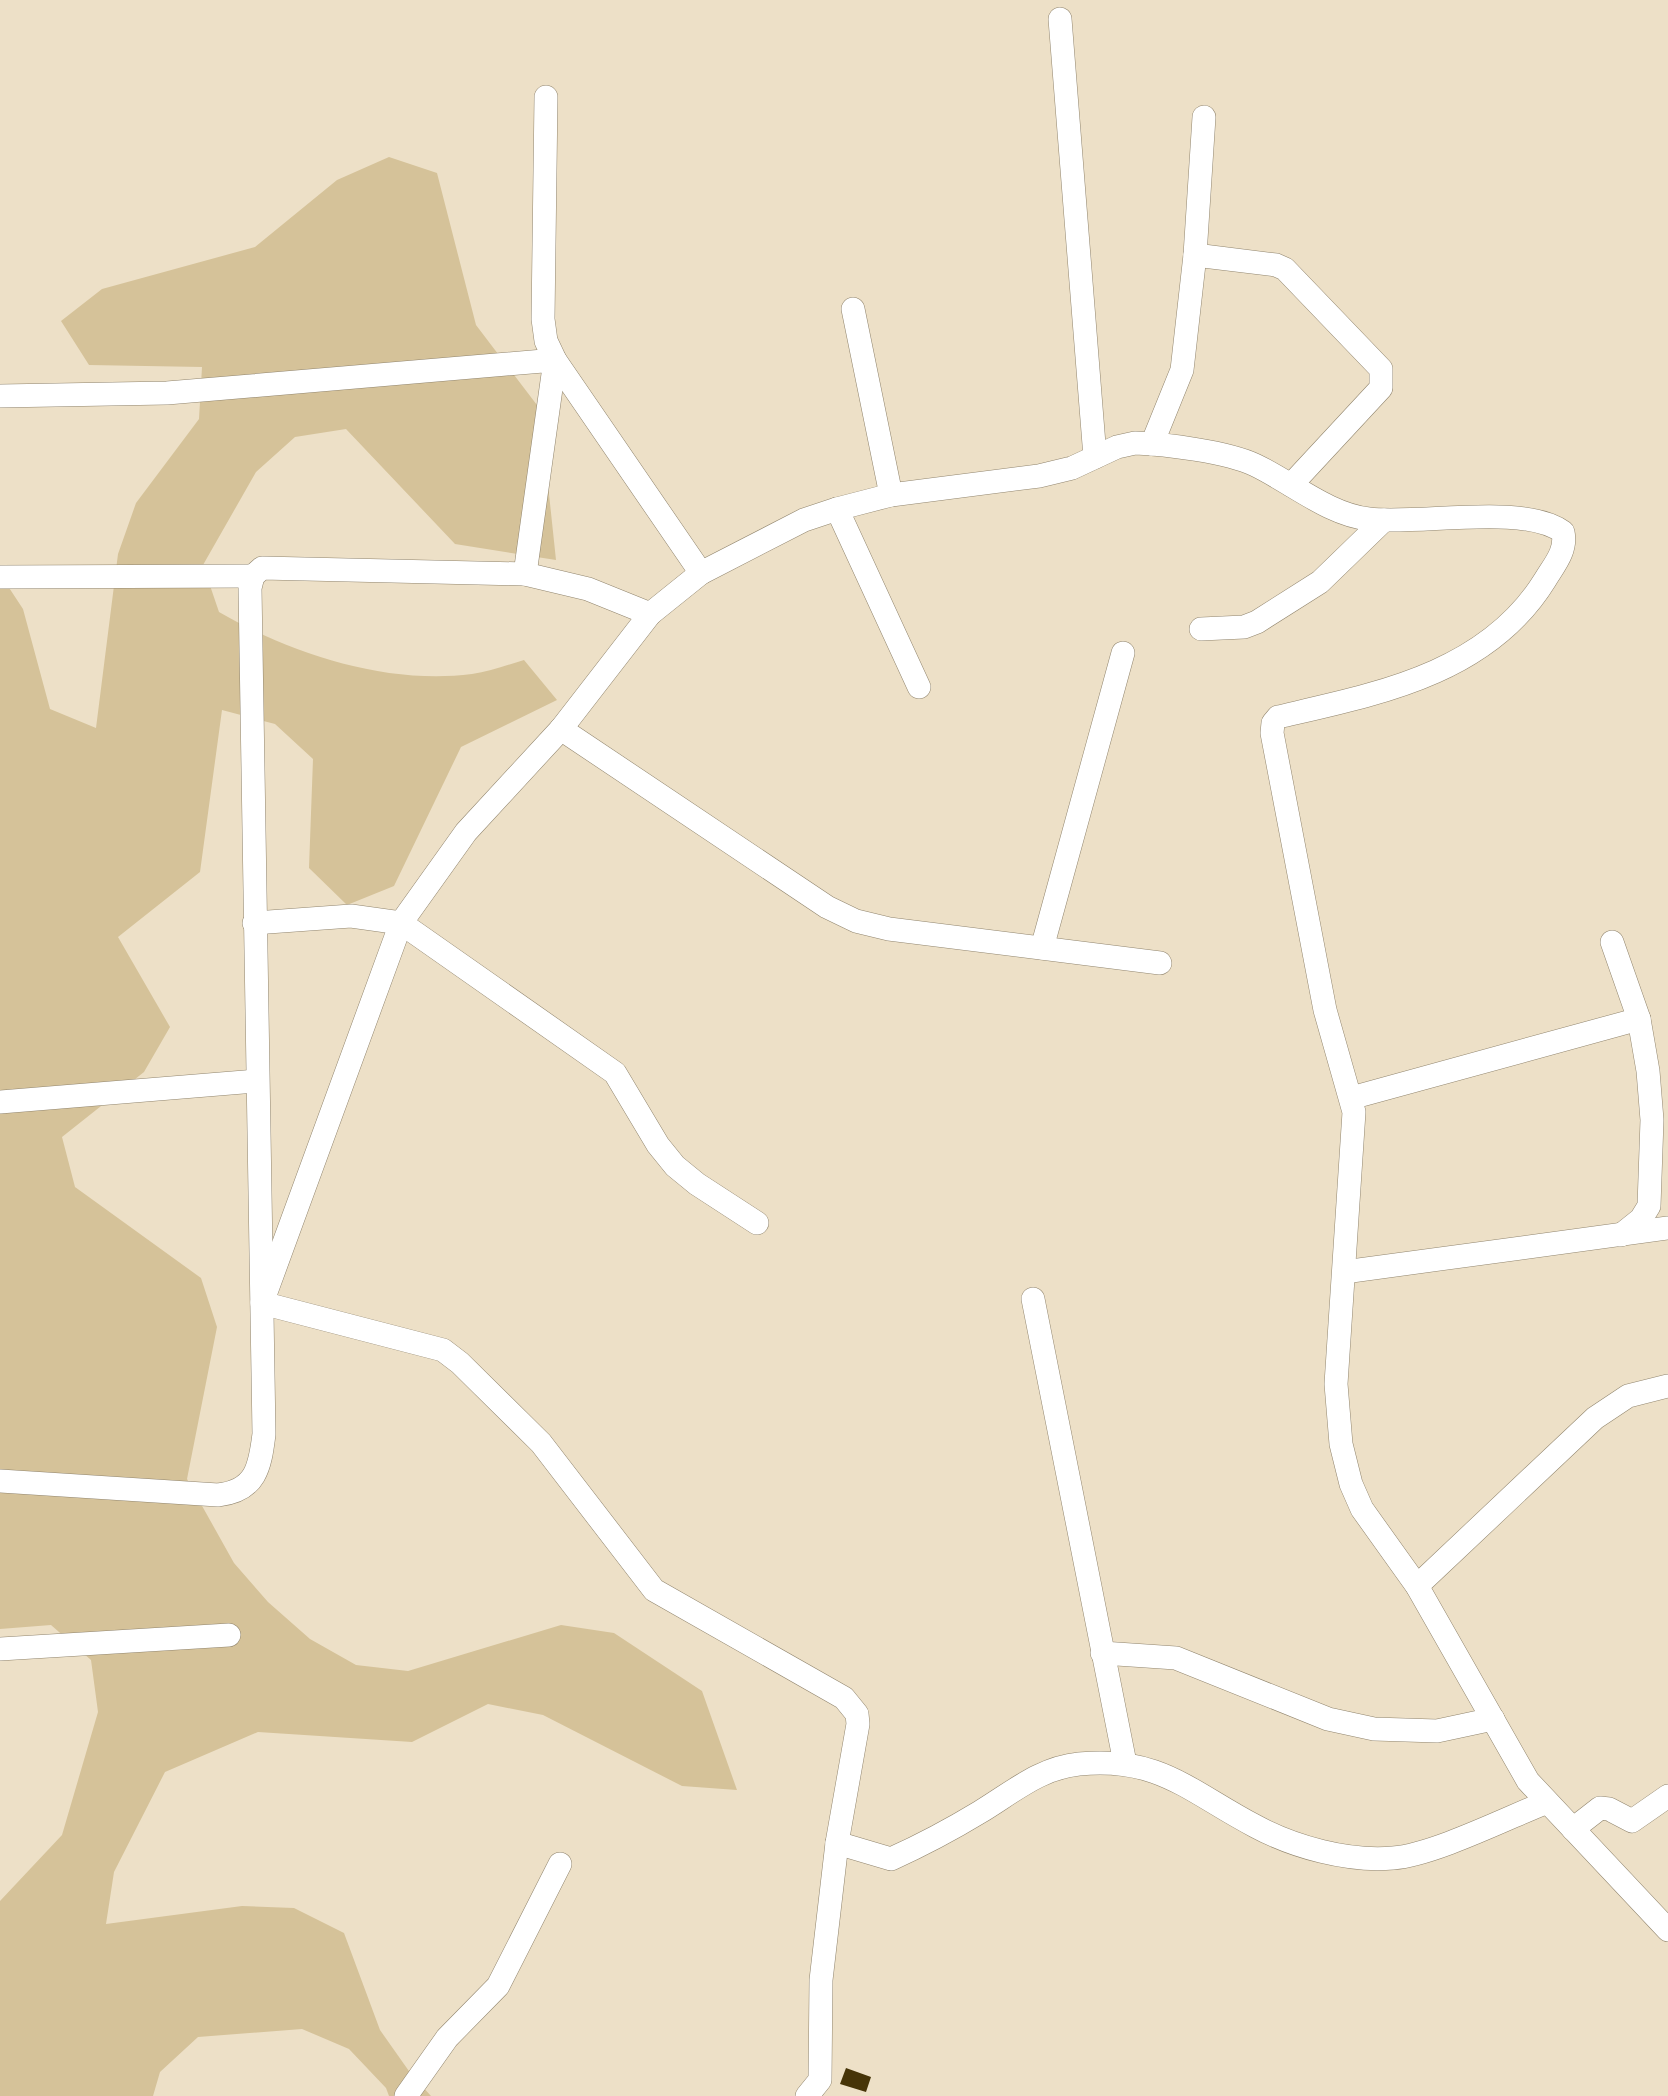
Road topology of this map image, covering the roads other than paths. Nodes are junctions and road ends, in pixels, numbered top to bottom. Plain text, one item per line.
1 (1060, 19) dead end
2 (546, 97) dead end
3 (1204, 117) dead end
4 (1195, 255) junction
5 (853, 309) dead end
6 (555, 360) junction
7 (0, 396) edge
8 (1152, 444) junction
9 (1095, 457) junction
10 (1291, 485) junction
11 (891, 495) junction
12 (837, 509) junction
13 (1384, 520) junction
14 (701, 573) junction
15 (525, 574) junction
16 (253, 576) junction
17 (0, 577) edge
18 (650, 614) junction
19 (1201, 629) dead end
20 (1124, 653) dead end
21 (919, 687) dead end
22 (561, 729) junction
23 (254, 923) junction
24 (401, 923) junction
25 (1612, 942) dead end
26 (1042, 948) junction
27 (1160, 963) dead end
28 (1639, 1019) junction
29 (257, 1081) junction
30 (1351, 1098) junction
31 (0, 1102) edge
32 (757, 1223) dead end
33 (1668, 1228) edge
34 (1621, 1235) junction
35 (1344, 1272) junction
36 (1033, 1299) dead end
37 (262, 1303) junction
38 (1668, 1386) edge
39 (0, 1481) edge
40 (1417, 1586) junction
41 (229, 1636) dead end
42 (0, 1649) edge
43 (1101, 1653) junction
44 (1493, 1718) junction
45 (1125, 1763) junction
46 (1668, 1796) edge
47 (1547, 1802) junction
48 (1573, 1829) junction
49 (837, 1843) junction
50 (560, 1864) dead end
51 (1668, 1930) edge
52 (406, 2096) edge
53 (807, 2096) edge

1 - 9 street
2 - 6 street
3 - 4 street
4 - 8 street
4 - 10 street
5 - 11 street
6 - 7 street
6 - 14 street
6 - 15 street
8 - 9 street
8 - 10 street
9 - 11 street
10 - 13 street
11 - 12 street
12 - 14 street
12 - 21 street
13 - 19 street
13 - 30 street
14 - 18 street
15 - 16 street
15 - 18 street
16 - 17 street
16 - 23 street
18 - 22 street
20 - 26 street
22 - 24 street
22 - 26 street
23 - 24 street
23 - 29 street
24 - 32 street
24 - 37 street
25 - 28 street
26 - 27 street
28 - 30 street
28 - 34 street
29 - 31 street
29 - 37 street
30 - 35 street
33 - 34 street
34 - 35 street
35 - 40 street
36 - 43 street
37 - 39 street
37 - 49 street
38 - 40 street
40 - 44 street
41 - 42 street
43 - 44 street
43 - 45 street
44 - 47 street
45 - 47 street
45 - 49 street
46 - 48 street
47 - 48 street
48 - 51 street
49 - 53 street
50 - 52 street

